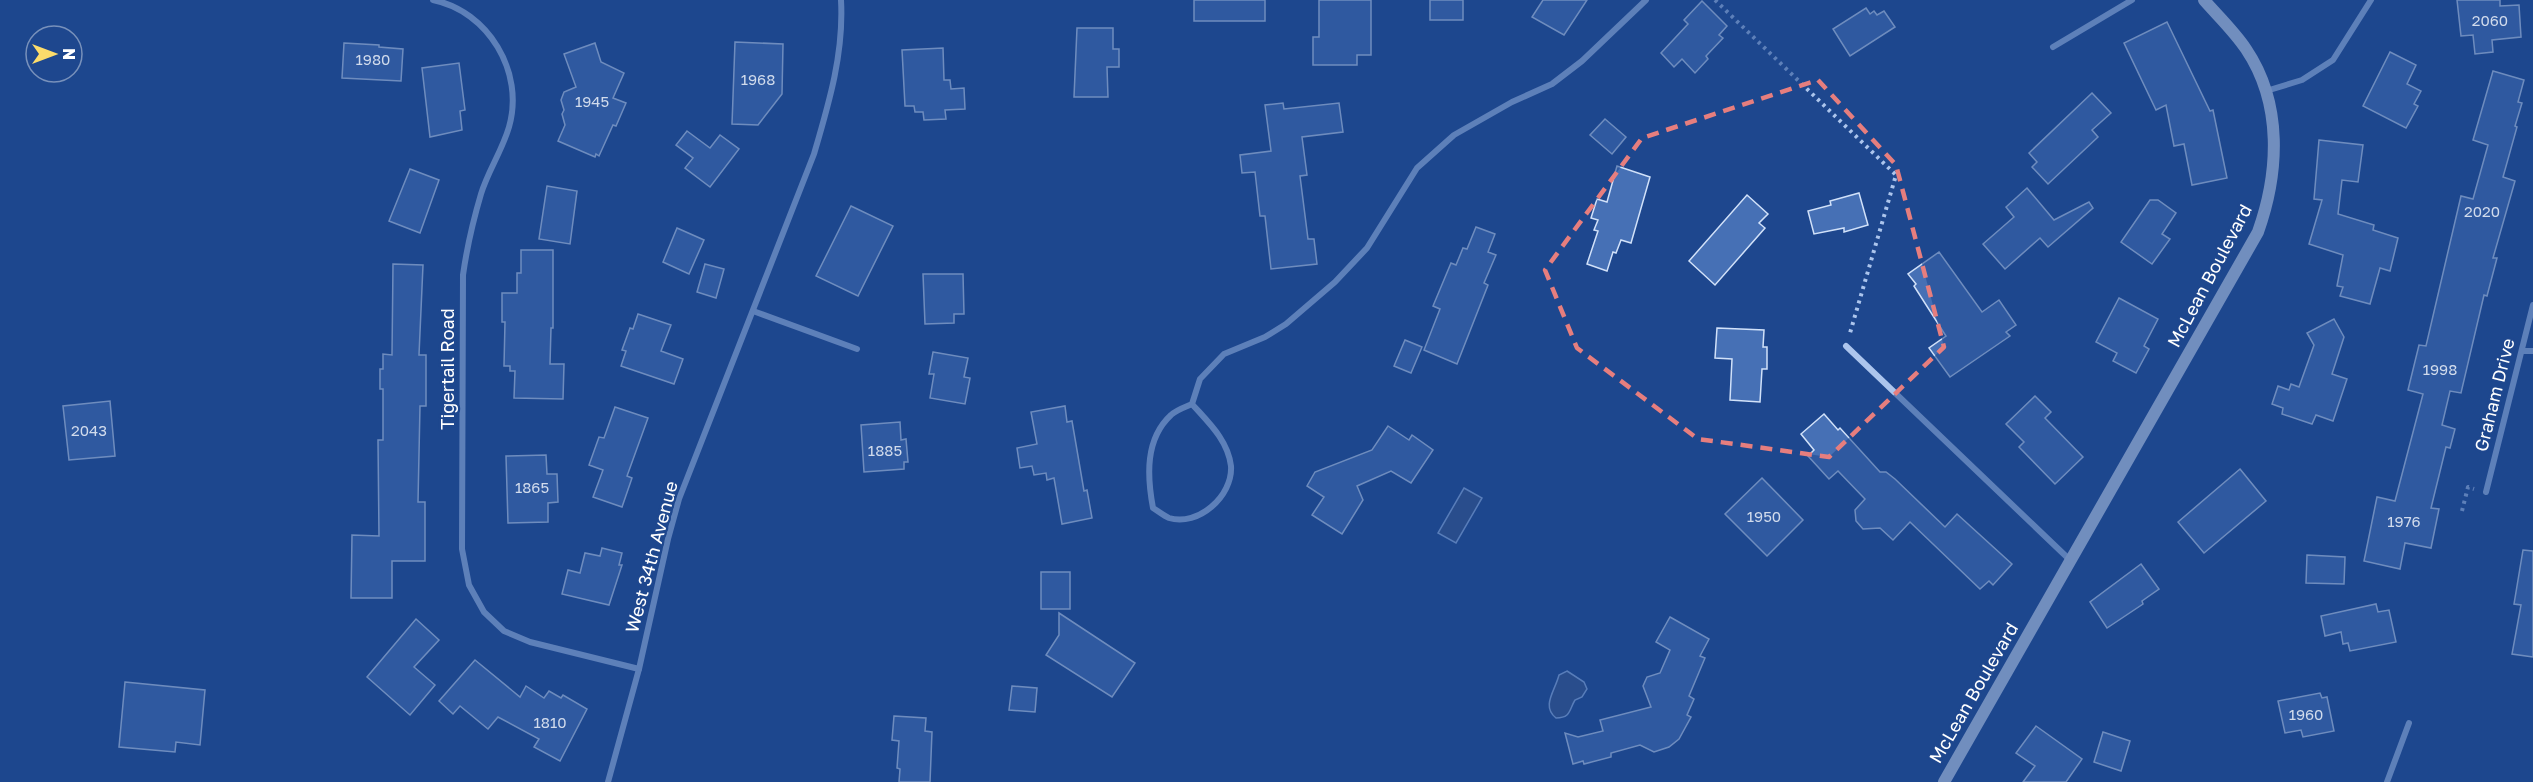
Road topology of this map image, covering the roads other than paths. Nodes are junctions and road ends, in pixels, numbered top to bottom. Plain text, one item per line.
1 (433, 0) edge
2 (841, 0) edge
3 (1647, 0) edge
4 (2132, 0) edge
5 (2204, 0) edge
6 (2371, 0) edge
7 (2053, 47) dead end
8 (2266, 91) junction
9 (2533, 305) edge
10 (753, 311) junction
11 (1846, 345) road end
12 (857, 349) dead end
13 (2522, 351) junction
14 (2533, 351) edge
15 (1192, 405) junction
16 (2486, 492) dead end
17 (2071, 561) junction
18 (639, 669) junction
19 (2409, 723) dead end
20 (608, 782) edge
21 (1944, 782) edge
22 (2386, 782) edge

1 - 18 street, Tigertail Road
2 - 10 street, West 34th Avenue
3 - 15 street
4 - 7 street
5 - 8 street, McLean Boulevard
6 - 8 street
8 - 17 street, McLean Boulevard
9 - 13 street, Graham Drive
10 - 12 street
10 - 18 street, West 34th Avenue
11 - 17 street
13 - 14 street
13 - 16 street, Graham Drive
15 - 15 street
17 - 21 street, McLean Boulevard
18 - 20 street, West 34th Avenue
19 - 22 street

